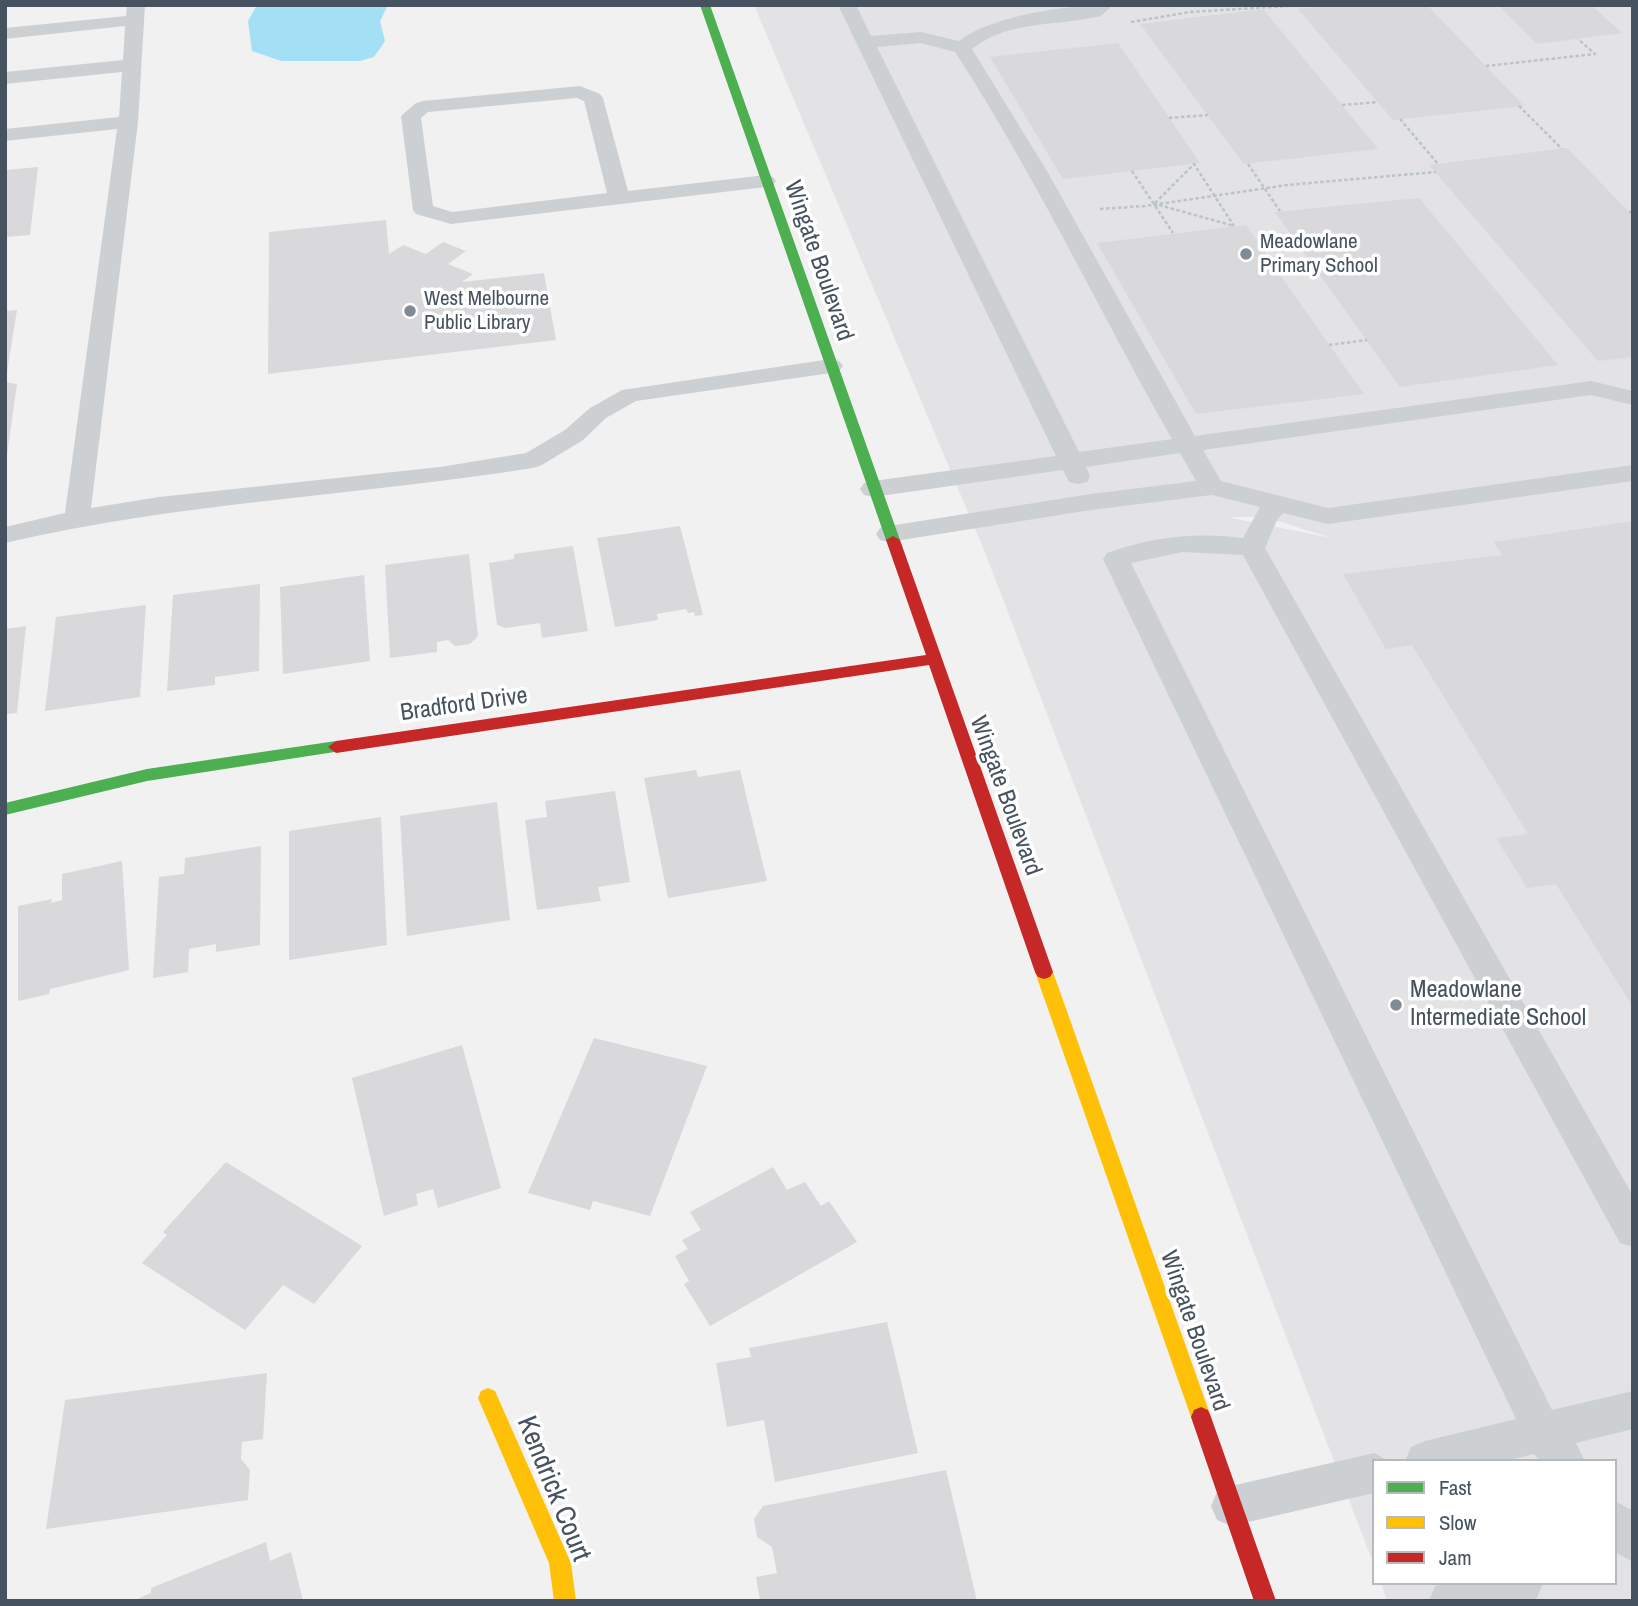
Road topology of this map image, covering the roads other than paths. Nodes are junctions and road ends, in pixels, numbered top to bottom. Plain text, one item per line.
1 (705, 5) edge
2 (847, 5) edge
3 (1099, 5) edge
4 (136, 13) edge
5 (5, 34) edge
6 (866, 42) junction
7 (962, 48) junction
8 (132, 65) junction
9 (5, 78) edge
10 (128, 122) junction
11 (5, 135) edge
12 (766, 181) junction
13 (619, 198) junction
14 (831, 366) junction
15 (1633, 398) edge
16 (1187, 446) junction
17 (1071, 461) junction
18 (1633, 473) edge
19 (1212, 487) junction
20 (873, 489) junction
21 (1091, 502) junction
22 (1277, 503) junction
23 (78, 518) junction
24 (889, 534) junction
25 (5, 535) edge
26 (1252, 548) junction
27 (933, 659) junction
28 (5, 809) edge
29 (1633, 1231) edge
30 (488, 1398) dead end
31 (1633, 1410) edge
32 (1554, 1447) edge
33 (1444, 1459) edge
34 (1372, 1473) edge
35 (1231, 1506) junction
36 (1617, 1523) edge
37 (1633, 1542) edge
38 (1514, 1585) edge
39 (565, 1601) edge
40 (1265, 1601) edge
41 (1450, 1601) edge

1 - 12 street, Wingate Boulevard
2 - 6 lane
3 - 7 lane
4 - 5 lane
4 - 8 lane
6 - 7 lane
6 - 17 lane
7 - 16 lane
8 - 9 lane
8 - 10 lane
10 - 11 lane
10 - 23 lane
12 - 13 lane
12 - 14 street, Wingate Boulevard
13 - 13 lane
14 - 20 street, Wingate Boulevard
14 - 23 lane
15 - 16 lane
16 - 17 lane
16 - 19 lane
17 - 20 lane
17 - 21 lane
18 - 22 lane
19 - 21 lane
19 - 22 lane
20 - 24 street, Wingate Boulevard
21 - 24 lane
22 - 26 lane
23 - 25 lane
24 - 27 street, Wingate Boulevard
26 - 29 lane
26 - 32 lane
27 - 28 street, Bradford Drive
27 - 35 street, Wingate Boulevard
30 - 39 street, Kendrick Court
31 - 32 lane
32 - 33 lane
34 - 35 lane
35 - 40 street, Wingate Boulevard
36 - 37 lane
38 - 41 lane

